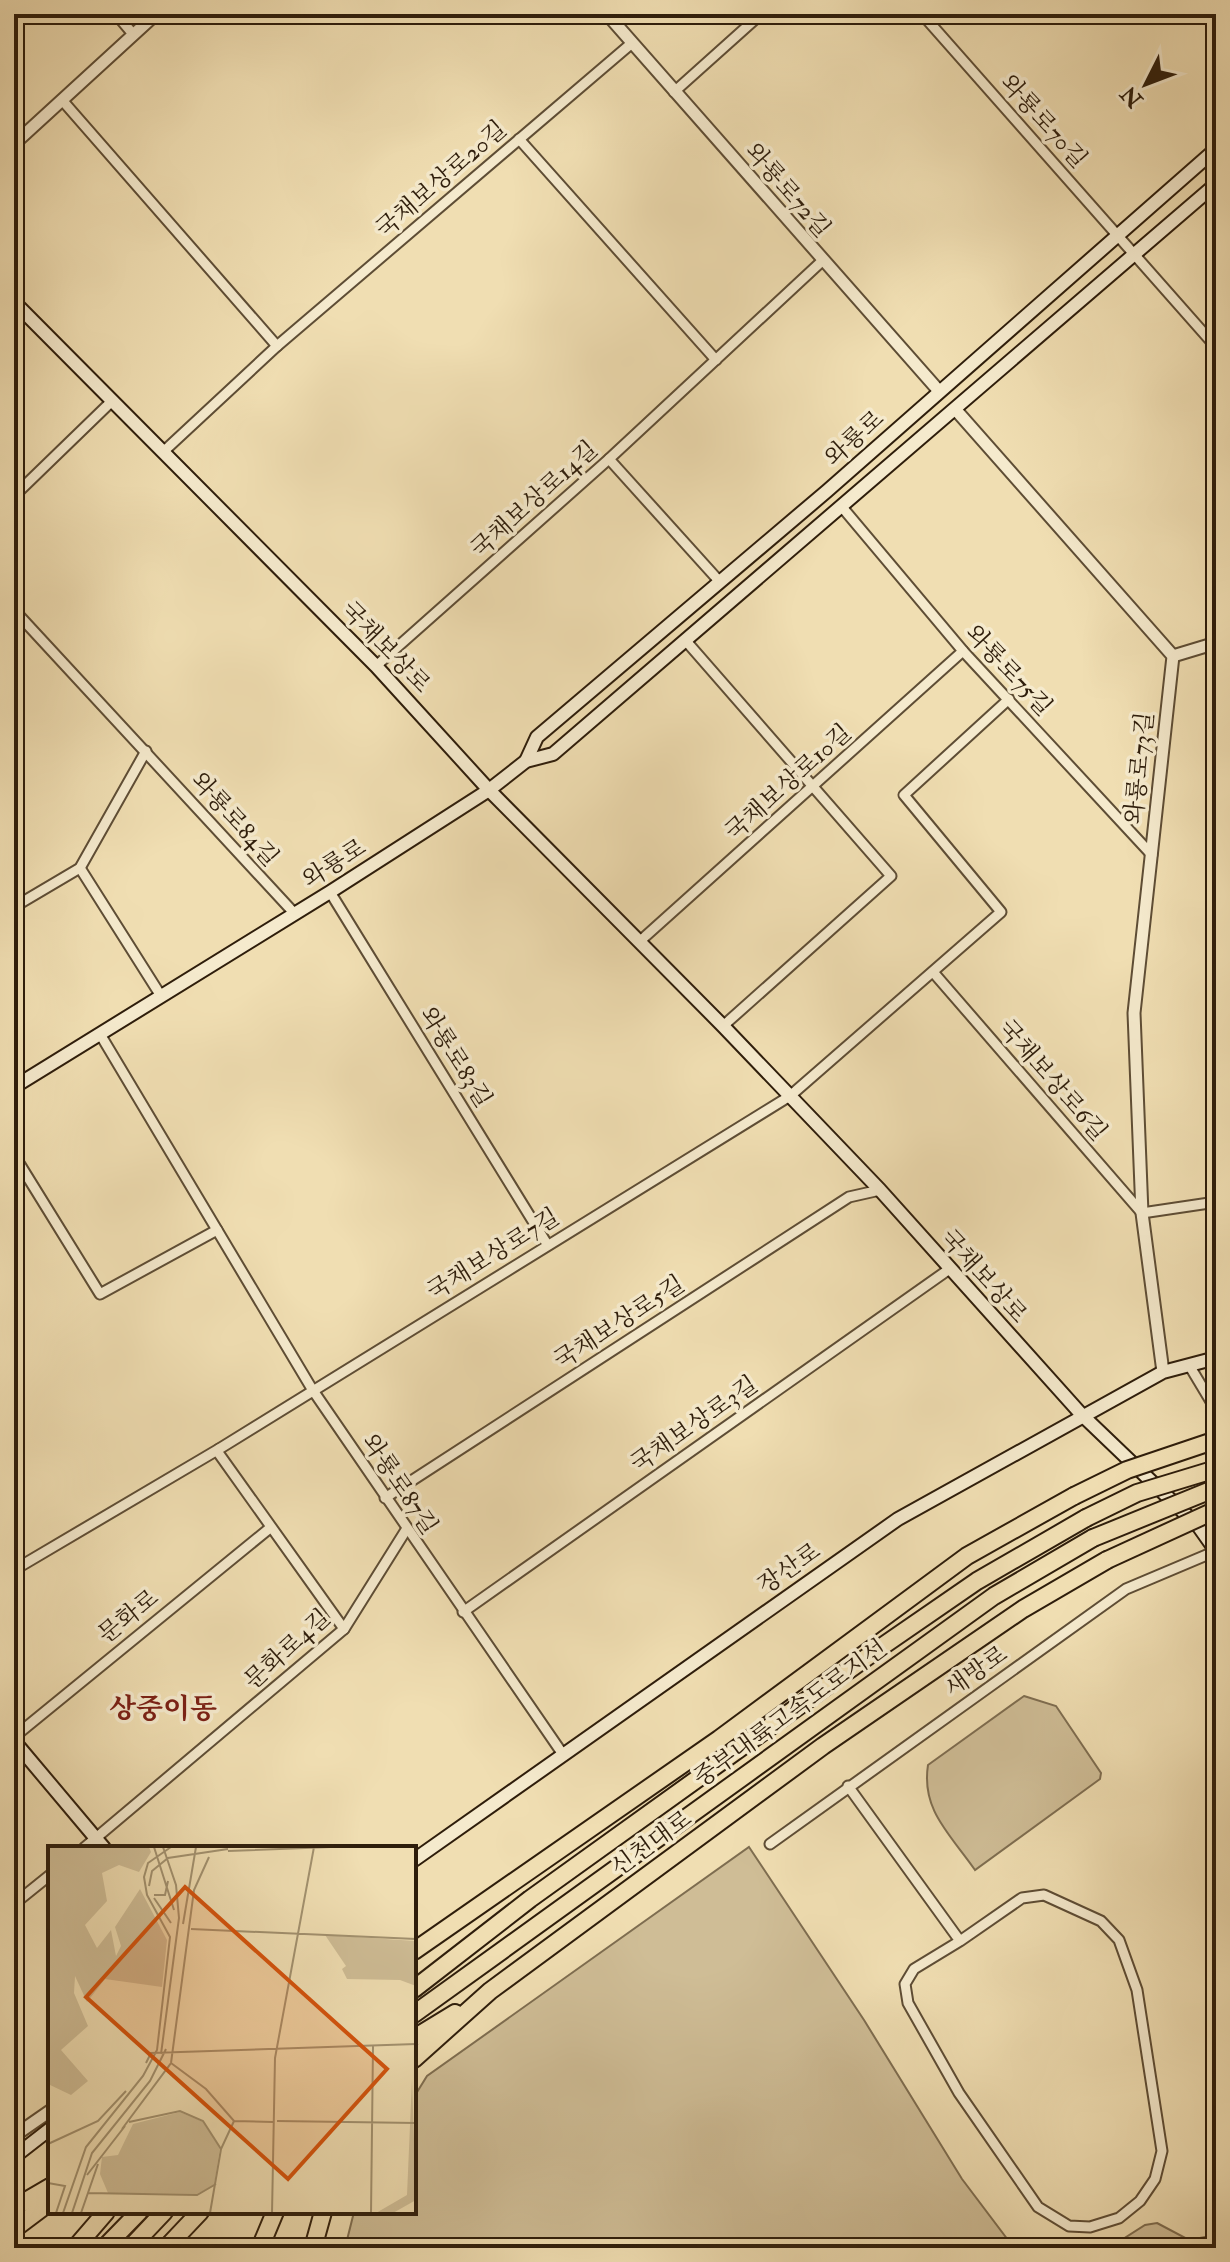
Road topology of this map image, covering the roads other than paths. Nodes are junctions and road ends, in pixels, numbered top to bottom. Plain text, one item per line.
1 (116, 14) edge
2 (156, 14) edge
3 (607, 14) edge
4 (761, 14) edge
5 (922, 14) edge
6 (133, 34) junction
7 (632, 43) junction
8 (674, 92) junction
9 (62, 100) junction
10 (519, 139) junction
11 (14, 143) edge
12 (1216, 149) edge
13 (1216, 184) edge
14 (1120, 236) junction
15 (1136, 254) junction
16 (821, 262) junction
17 (14, 302) edge
18 (25, 314) junction
19 (14, 324) edge
20 (277, 346) junction
21 (1216, 347) edge
22 (716, 360) junction
23 (939, 391) junction
24 (112, 401) junction
25 (955, 409) junction
26 (163, 452) junction
27 (609, 459) junction
28 (14, 496) edge
29 (842, 507) junction
30 (720, 582) junction
31 (14, 610) edge
32 (686, 641) junction
33 (1216, 643) edge
34 (963, 651) junction
35 (1173, 656) junction
36 (376, 666) junction
37 (1009, 699) junction
38 (146, 751) junction
39 (526, 761) junction
40 (814, 787) junction
41 (489, 790) junction
42 (1152, 855) junction
43 (80, 868) junction
44 (330, 892) junction
45 (14, 907) edge
46 (295, 914) junction
47 (639, 942) junction
48 (933, 972) junction
49 (161, 996) junction
50 (723, 1026) junction
51 (100, 1034) junction
52 (14, 1087) edge
53 (790, 1096) junction
54 (14, 1155) edge
55 (880, 1190) junction
56 (1216, 1202) edge
57 (1142, 1213) junction
58 (217, 1230) junction
59 (547, 1244) junction
60 (948, 1270) junction
61 (1216, 1358) edge
62 (1189, 1365) junction
63 (1163, 1372) junction
64 (312, 1389) junction
65 (1216, 1410) edge
66 (1081, 1414) junction
67 (1216, 1440) edge
68 (219, 1449) junction
69 (1216, 1469) edge
70 (1216, 1488) edge
71 (385, 1498) junction
72 (1216, 1510) edge
73 (270, 1528) junction
74 (406, 1530) junction
75 (1216, 1551) edge
76 (14, 1570) edge
77 (463, 1612) junction
78 (344, 1629) junction
79 (14, 1739) edge
80 (562, 1753) junction
81 (1216, 1754) edge
82 (1216, 1782) edge
83 (848, 1786) junction
84 (100, 1843) edge
85 (770, 1844) dead end
86 (416, 1859) edge
87 (48, 1877) edge
88 (14, 1904) edge
89 (960, 1941) junction
90 (416, 1950) edge
91 (416, 1987) edge
92 (490, 1991) junction
93 (416, 2013) edge
94 (416, 2037) edge
95 (416, 2057) edge
96 (48, 2112) edge
97 (48, 2131) edge
98 (14, 2136) edge
99 (14, 2157) edge
100 (48, 2188) edge
101 (48, 2204) edge
102 (14, 2208) edge
103 (104, 2214) edge
104 (137, 2214) edge
105 (162, 2214) edge
106 (198, 2214) edge
107 (274, 2214) edge
108 (322, 2214) edge
109 (14, 2229) edge
110 (75, 2248) edge
111 (104, 2248) edge
112 (130, 2248) edge
113 (166, 2248) edge
114 (260, 2248) edge
115 (313, 2248) edge

1 - 6 street
2 - 6 street
3 - 7 street, 와룡로72길
4 - 8 street
5 - 14 street, 와룡로70길
6 - 9 street
7 - 8 street, 와룡로72길
7 - 10 street, 국채보상로20길
8 - 16 street, 와룡로72길
9 - 11 street
9 - 20 street
10 - 20 street, 국채보상로20길
10 - 22 street
12 - 14 main road, 와룡로
13 - 15 main road, 와룡로
14 - 15 street, 와룡로70길
14 - 23 main road, 와룡로
15 - 21 street, 와룡로70길
15 - 25 main road, 와룡로
16 - 22 street, 국채보상로14길
16 - 23 street, 와룡로72길
17 - 18 main road, 국채보상로
18 - 19 street
18 - 24 main road, 국채보상로
20 - 26 street, 국채보상로20길
22 - 27 street, 국채보상로14길
23 - 30 main road, 와룡로
24 - 26 main road, 국채보상로
24 - 28 street
25 - 29 main road, 와룡로
25 - 35 street
26 - 36 main road, 국채보상로
27 - 30 street
27 - 36 street, 국채보상로14길
29 - 32 main road, 와룡로
29 - 34 street, 와룡로75길
30 - 39 main road, 와룡로
31 - 38 street, 와룡로84길
32 - 39 main road, 와룡로
32 - 40 street
33 - 35 street
34 - 37 street, 와룡로75길
34 - 40 street, 국채보상로10길
35 - 42 street, 와룡로73길
36 - 41 main road, 국채보상로
37 - 42 street, 와룡로75길
37 - 48 street
38 - 43 street
38 - 46 street, 와룡로84길
39 - 41 main road, 와룡로
40 - 47 street, 국채보상로10길
40 - 50 street
41 - 44 main road, 와룡로
41 - 47 main road, 국채보상로
42 - 57 street, 와룡로73길
43 - 45 street
43 - 49 street
44 - 46 main road, 와룡로
44 - 59 street, 와룡로83길
46 - 49 main road, 와룡로
47 - 50 main road, 국채보상로
48 - 53 street
48 - 57 street, 국채보상로6길
49 - 51 main road, 와룡로
50 - 53 main road, 국채보상로
51 - 52 main road, 와룡로
51 - 58 street, 와룡로87길
53 - 55 main road, 국채보상로
53 - 59 street, 국채보상로7길
54 - 58 street
55 - 60 main road, 국채보상로
55 - 71 street, 국채보상로5길
56 - 57 street
57 - 63 street, 와룡로73길
58 - 64 street, 와룡로87길
59 - 64 street, 국채보상로7길
60 - 66 main road, 국채보상로
60 - 77 street, 국채보상로3길
61 - 62 main road, 장산로
62 - 63 main road, 장산로
62 - 65 street
63 - 66 main road, 장산로
64 - 68 street, 국채보상로7길
64 - 71 street, 와룡로87길
66 - 75 main road, 국채보상로
66 - 80 main road, 장산로
67 - 90 highway, 신천대로, bridge
68 - 73 street
68 - 76 street, 국채보상로7길
69 - 91 highway, 중부내륙고속도로지선, bridge
70 - 93 highway, 중부내륙고속도로지선, bridge
71 - 74 street, 와룡로87길
72 - 92 highway, 신천대로, bridge
73 - 78 street
73 - 79 street, 문화로
74 - 77 street, 와룡로87길
74 - 78 street, 문화로4길
75 - 83 street, 새방로
77 - 80 street, 와룡로87길
78 - 84 street, 문화로4길
79 - 84 main road, 문화로
80 - 86 main road, 장산로
81 - 82 street
83 - 85 street, 새방로
83 - 89 street
87 - 88 street
89 - 89 street
92 - 94 highway
92 - 95 highway, 신천대로
96 - 98 street
97 - 99 main road
100 - 102 highway
101 - 109 highway
103 - 110 highway
104 - 111 highway
105 - 112 highway
106 - 113 highway
107 - 114 highway
108 - 115 highway

